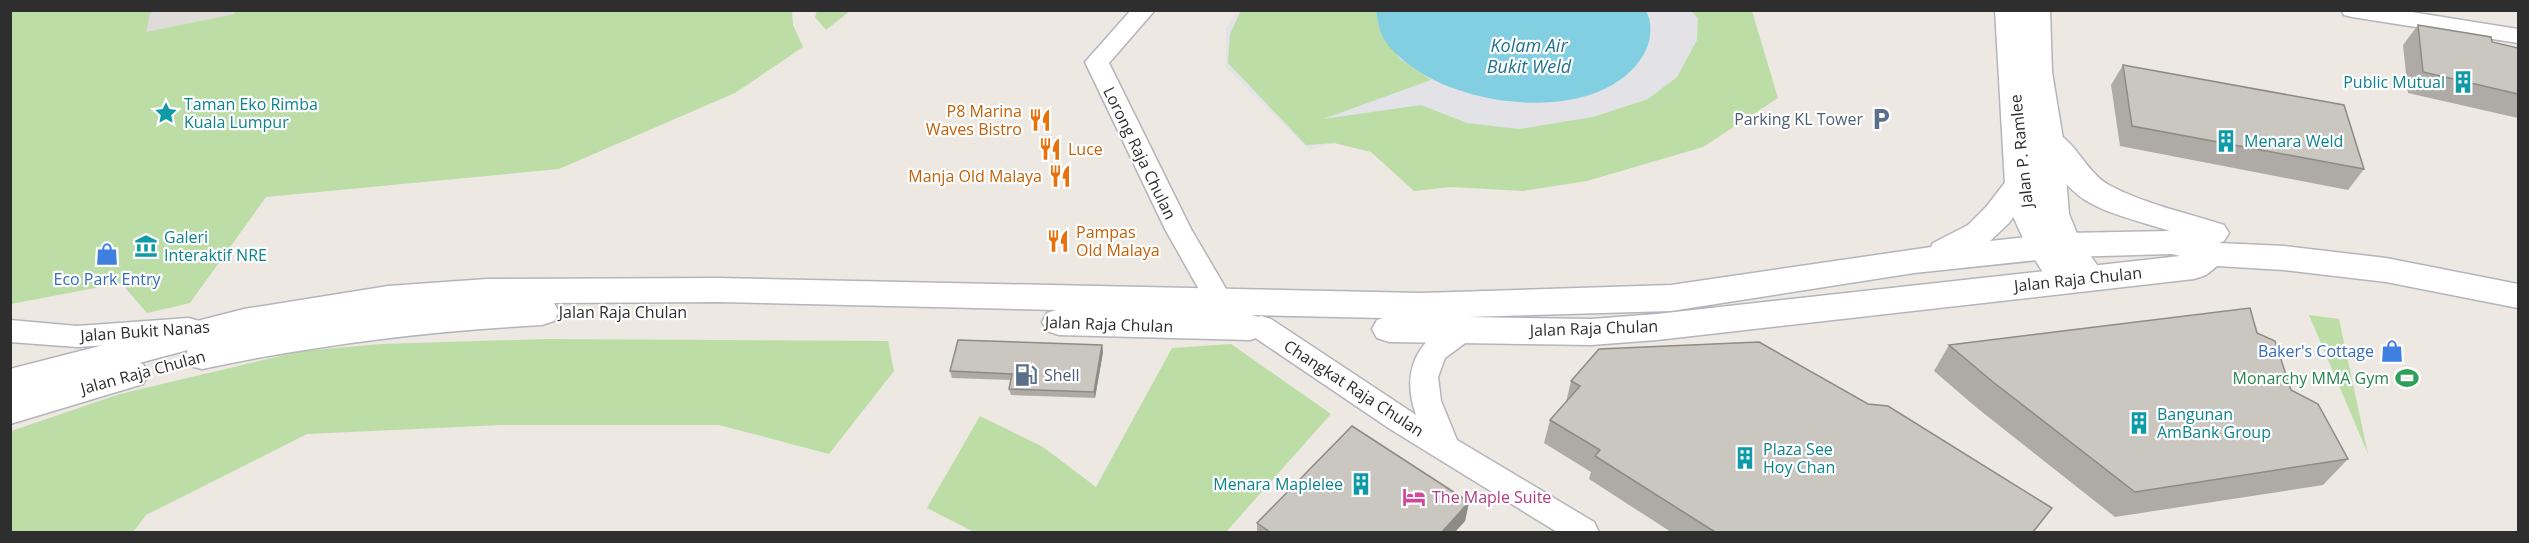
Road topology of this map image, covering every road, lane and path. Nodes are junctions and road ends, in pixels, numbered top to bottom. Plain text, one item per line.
1 (1144, 10) edge
2 (2352, 10) edge
3 (2017, 15) edge
4 (2518, 36) edge
5 (2048, 139) junction
6 (2021, 184) junction
7 (2054, 246) junction
8 (2210, 254) junction
9 (2284, 258) junction
10 (1914, 261) junction
11 (2077, 279) junction
12 (2518, 296) edge
13 (1221, 304) junction
14 (244, 322) junction
15 (1261, 327) junction
16 (1462, 330) junction
17 (10, 331) edge
18 (10, 383) edge
19 (10, 410) edge
20 (1447, 449) junction
21 (1583, 532) edge

1 - 13 street, Lorong Raja Chulan
2 - 4 street
3 - 5 main road, Jalan P. Ramlee
3 - 6 main road, Jalan P. Ramlee
5 - 7 main road, Jalan P. Ramlee
5 - 9 main road
6 - 7 main road, Jalan P. Ramlee
6 - 10 main road
7 - 8 main road, Jalan Raja Chulan
7 - 10 main road, Jalan Raja Chulan
7 - 11 main road, Jalan P. Ramlee
8 - 9 main road, Jalan Raja Chulan
8 - 11 main road, Jalan Raja Chulan
9 - 12 main road, Jalan Raja Chulan
10 - 13 main road, Jalan Raja Chulan
11 - 16 main road, Jalan Raja Chulan
13 - 14 main road, Jalan Raja Chulan
14 - 17 street, Jalan Bukit Nanas
14 - 18 main road, Jalan Raja Chulan
15 - 16 main road, Jalan Raja Chulan
15 - 19 main road, Jalan Raja Chulan
15 - 20 street, Changkat Raja Chulan
16 - 20 street, Changkat Raja Chulan
20 - 21 street, Changkat Raja Chulan

